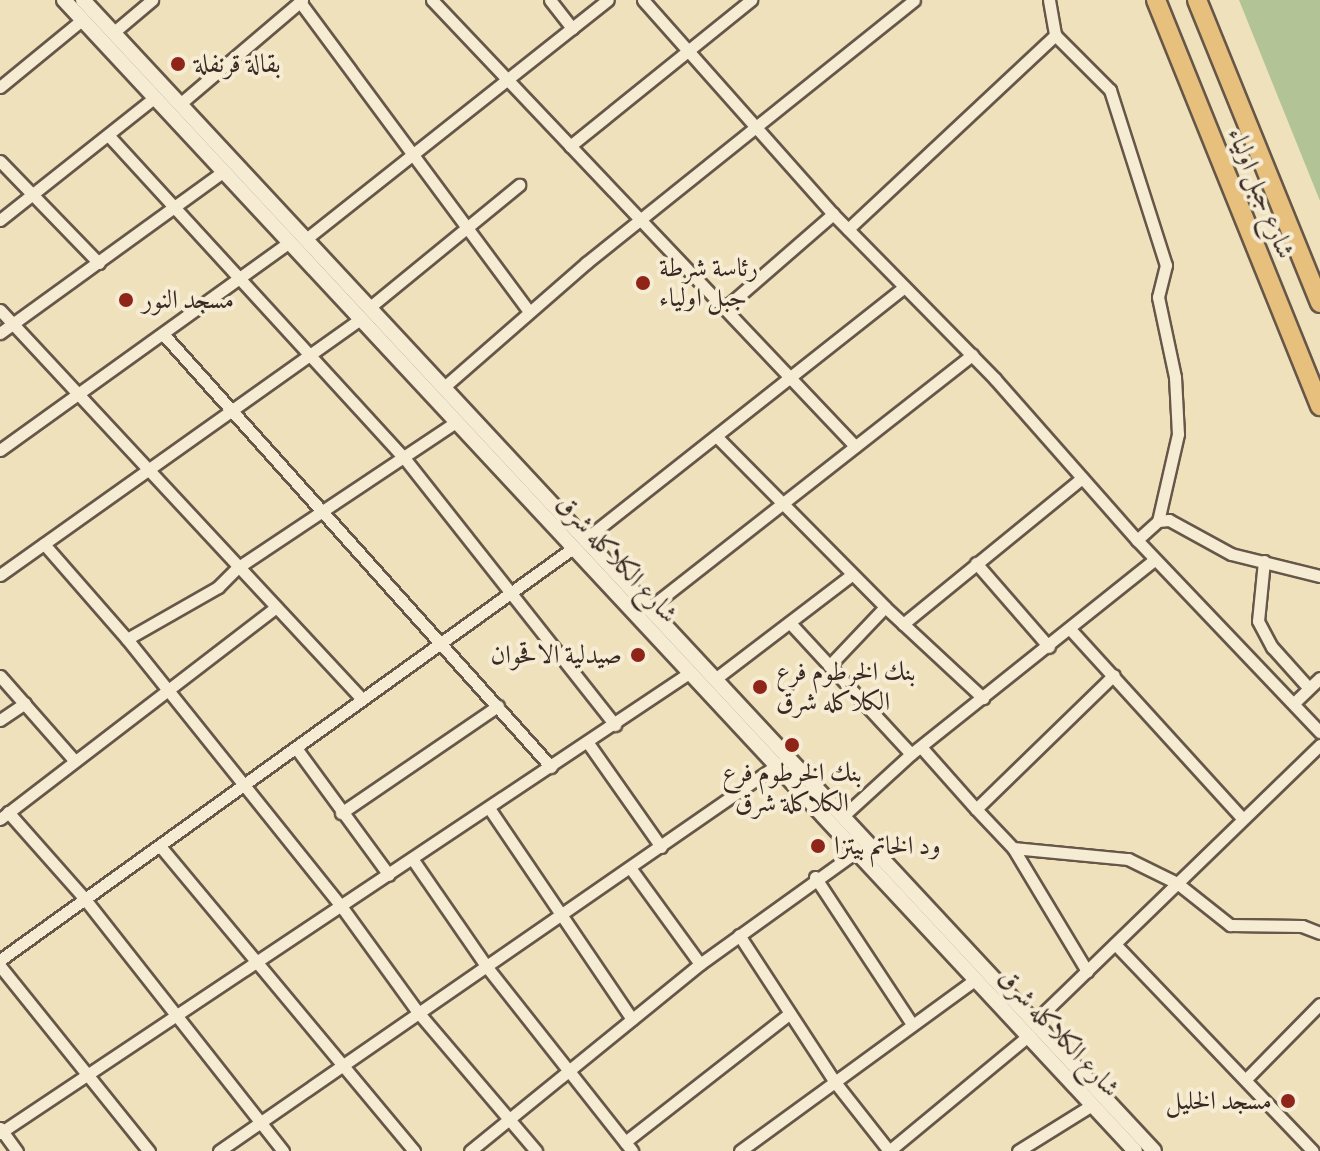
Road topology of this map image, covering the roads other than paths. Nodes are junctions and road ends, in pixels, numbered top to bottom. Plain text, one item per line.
1 (64, 0) edge
2 (83, 0) edge
3 (152, 0) edge
4 (432, 0) edge
5 (550, 0) edge
6 (608, 0) edge
7 (643, 0) edge
8 (751, 0) edge
9 (914, 0) edge
10 (1049, 0) edge
11 (1156, 0) edge
12 (1197, 0) edge
13 (301, 1) edge
14 (82, 20) junction
15 (572, 28) junction
16 (114, 32) junction
17 (1055, 35) junction
18 (691, 52) junction
19 (506, 79) junction
20 (0, 87) edge
21 (154, 98) junction
22 (181, 103) junction
23 (757, 129) junction
24 (109, 136) junction
25 (570, 146) junction
26 (412, 152) junction
27 (0, 161) edge
28 (224, 171) junction
29 (519, 185) dead end
30 (32, 194) junction
31 (173, 208) junction
32 (833, 214) junction
33 (640, 219) junction
34 (0, 220) edge
35 (467, 228) junction
36 (848, 229) junction
37 (306, 239) junction
38 (289, 242) junction
39 (99, 263) junction
40 (238, 281) junction
41 (904, 287) junction
42 (1320, 303) edge
43 (726, 307) junction
44 (0, 310) edge
45 (529, 311) junction
46 (365, 313) junction
47 (14, 324) junction
48 (0, 333) edge
49 (164, 335) junction
50 (307, 354) junction
51 (972, 355) junction
52 (790, 378) junction
53 (444, 387) junction
54 (82, 394) junction
55 (1320, 406) edge
56 (231, 409) junction
57 (456, 422) junction
58 (717, 437) junction
59 (855, 446) junction
60 (0, 450) edge
61 (405, 459) junction
62 (149, 469) junction
63 (1082, 478) junction
64 (782, 508) junction
65 (325, 512) junction
66 (1158, 521) junction
67 (1137, 540) junction
68 (44, 544) junction
69 (578, 544) junction
70 (1155, 559) junction
71 (1264, 561) junction
72 (976, 563) junction
73 (237, 568) junction
74 (0, 575) edge
75 (850, 576) junction
76 (1320, 576) edge
77 (512, 591) junction
78 (276, 607) junction
79 (885, 607) junction
80 (648, 609) junction
81 (791, 624) junction
82 (903, 624) junction
83 (1070, 629) junction
84 (127, 639) junction
85 (439, 642) junction
86 (1049, 647) junction
87 (829, 666) junction
88 (689, 673) junction
89 (1114, 675) junction
90 (0, 676) edge
91 (1320, 678) edge
92 (715, 679) junction
93 (1307, 686) junction
94 (168, 691) junction
95 (983, 698) junction
96 (362, 699) junction
97 (25, 703) junction
98 (1294, 703) junction
99 (498, 706) junction
100 (0, 720) edge
101 (615, 725) junction
102 (1320, 732) edge
103 (588, 743) junction
104 (1320, 745) edge
105 (296, 748) junction
106 (916, 750) junction
107 (75, 761) junction
108 (777, 765) junction
109 (551, 767) junction
110 (241, 785) junction
111 (489, 808) junction
112 (976, 809) junction
113 (341, 813) junction
114 (4, 816) edge
115 (842, 817) junction
116 (1242, 818) junction
117 (160, 846) junction
118 (661, 847) junction
119 (1013, 848) junction
120 (857, 851) junction
121 (413, 860) junction
122 (631, 869) junction
123 (389, 875) junction
124 (815, 877) junction
125 (1177, 883) junction
126 (84, 898) junction
127 (341, 906) junction
128 (563, 913) junction
129 (1320, 933) edge
130 (739, 935) junction
131 (1115, 944) junction
132 (0, 960) edge
133 (260, 962) junction
134 (700, 964) junction
135 (0, 966) edge
136 (486, 966) junction
137 (1087, 971) junction
138 (976, 979) junction
139 (1320, 1004) edge
140 (417, 1011) junction
141 (790, 1013) junction
142 (1310, 1014) junction
143 (179, 1017) junction
144 (632, 1019) junction
145 (912, 1024) junction
146 (1320, 1025) edge
147 (1031, 1029) junction
148 (341, 1066) junction
149 (569, 1069) junction
150 (88, 1075) junction
151 (1247, 1078) junction
152 (834, 1081) junction
153 (1092, 1105) junction
154 (510, 1119) junction
155 (261, 1122) junction
156 (1, 1131) edge
157 (628, 1147) edge
158 (17, 1151) edge
159 (149, 1151) edge
160 (219, 1151) edge
161 (283, 1151) edge
162 (414, 1151) edge
163 (470, 1151) edge
164 (536, 1151) edge
165 (740, 1151) edge
166 (1018, 1151) edge
167 (1135, 1151) edge
168 (1154, 1151) edge
169 (1313, 1151) edge

1 - 14 street, شارع الكلاكله شرق
2 - 16 street, شارع الكلاكله شرق
3 - 16 street
4 - 19 street
5 - 15 street
6 - 15 street
7 - 18 street
8 - 18 street
9 - 23 street
10 - 17 street
11 - 55 highway, شارع جبل اولياء
12 - 42 highway, شارع جبل اولياء
13 - 22 street
13 - 26 street
14 - 20 street
14 - 21 street, شارع الكلاكله شرق
15 - 19 street
16 - 22 street, شارع الكلاكله شرق
17 - 36 street
17 - 66 street
18 - 23 street
18 - 25 street
19 - 25 street
19 - 26 street
21 - 24 street
21 - 28 street, شارع الكلاكله شرق
22 - 37 street, شارع الكلاكله شرق
23 - 32 street
23 - 33 street
24 - 30 street
24 - 31 street
25 - 33 street
26 - 35 street
26 - 37 street
27 - 30 street
28 - 31 street
28 - 38 street, شارع الكلاكله شرق
29 - 35 street
30 - 34 street
30 - 39 street
31 - 39 street
31 - 40 street
32 - 36 street
32 - 43 street
33 - 43 street
33 - 45 street
35 - 45 street
35 - 46 street
36 - 41 street
37 - 46 street, شارع الكلاكله شرق
38 - 40 street
38 - 46 street, شارع الكلاكله شرق
39 - 47 street
40 - 49 street
40 - 50 street
41 - 51 street
41 - 52 street
43 - 52 street
44 - 47 street
45 - 53 street
46 - 50 street
46 - 53 street, شارع الكلاكله شرق
46 - 57 street, شارع الكلاكله شرق
47 - 48 street
47 - 54 street
49 - 54 street
49 - 56 street
50 - 56 street
50 - 61 street
51 - 59 street
51 - 63 street
52 - 58 street
52 - 59 street
53 - 69 street, شارع الكلاكله شرق
54 - 60 street
54 - 62 street
56 - 62 street
56 - 65 street
57 - 61 street
57 - 69 street, شارع الكلاكله شرق
58 - 64 street
58 - 69 street
59 - 64 street
61 - 65 street
61 - 77 street
62 - 68 street
62 - 73 street
63 - 67 street
63 - 72 street
64 - 75 street
64 - 80 street
65 - 73 street
65 - 85 street
66 - 67 street
66 - 71 street
67 - 70 street
68 - 74 street
68 - 84 street
69 - 77 street
69 - 80 street, شارع الكلاكله شرق
69 - 88 street, شارع الكلاكله شرق
70 - 83 street
70 - 98 street
71 - 76 street
71 - 93 street
72 - 82 street
72 - 86 street
73 - 78 street
73 - 84 street
75 - 79 street
75 - 81 street
77 - 85 street
77 - 101 street
78 - 94 street
78 - 96 street
79 - 82 street
79 - 87 street
80 - 92 street, شارع الكلاكله شرق
81 - 87 street
81 - 92 street
82 - 95 street
83 - 86 street
83 - 89 street
84 - 94 street
85 - 96 street
85 - 99 street
86 - 95 street
87 - 106 street
88 - 101 street
88 - 108 street, شارع الكلاكله شرق
89 - 112 street
89 - 116 street
90 - 97 street
91 - 93 street
92 - 115 street, شارع الكلاكله شرق
93 - 98 street
94 - 107 street
94 - 110 street
95 - 106 street
96 - 105 street
97 - 100 street
97 - 107 street
98 - 102 street
99 - 109 street
99 - 113 street
101 - 103 street
103 - 109 street
103 - 118 street
104 - 116 street
105 - 110 street
105 - 113 street
106 - 112 street
106 - 115 street
107 - 114 street
108 - 118 street
108 - 120 street, شارع الكلاكله شرق
109 - 111 street
110 - 117 street
110 - 127 street
111 - 121 street
111 - 128 street
112 - 119 street
113 - 123 street
114 - 126 street
115 - 147 street, شارع الكلاكله شرق
116 - 125 street
117 - 126 street
117 - 133 street
118 - 122 street
119 - 125 street
119 - 137 street
120 - 124 street
120 - 138 street, شارع الكلاكله شرق
121 - 123 street
121 - 136 street
122 - 128 street
122 - 134 street
123 - 127 street
124 - 130 street
124 - 145 street
125 - 129 street
125 - 131 street
126 - 132 street
126 - 143 street
127 - 133 street
127 - 140 street
128 - 136 street
128 - 144 street
130 - 134 street
130 - 141 street
131 - 137 street
131 - 151 street
133 - 143 street
133 - 148 street
134 - 144 street
135 - 150 street
136 - 140 street
136 - 149 street
137 - 147 street
138 - 145 street
138 - 147 street, شارع الكلاكله شرق
139 - 142 street
140 - 148 street
140 - 154 street
141 - 152 street
141 - 157 street
142 - 146 street
142 - 151 street
143 - 150 street
143 - 155 street
144 - 149 street
145 - 152 street
147 - 152 street
147 - 153 street, شارع الكلاكله شرق
147 - 168 street, شارع الكلاكله شرق
148 - 155 street
148 - 162 street
149 - 154 street
149 - 157 street
150 - 156 street
150 - 159 street
151 - 169 street
152 - 165 street
153 - 166 street
153 - 167 street, شارع الكلاكله شرق
154 - 163 street
154 - 164 street
155 - 160 street
155 - 161 street
156 - 158 street

